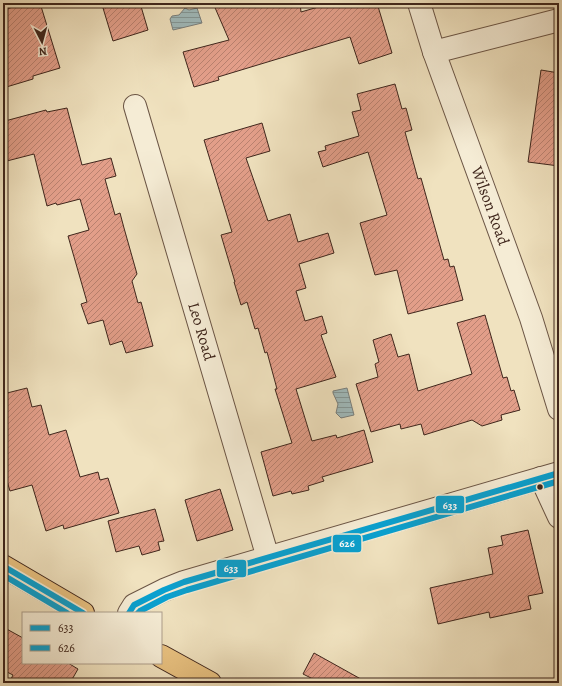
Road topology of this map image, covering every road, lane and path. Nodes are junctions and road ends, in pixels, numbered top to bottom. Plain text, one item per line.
1 (418, 3) edge
2 (559, 20) edge
3 (434, 52) junction
4 (135, 106) dead end
5 (559, 409) edge
6 (550, 475) edge
7 (559, 517) edge
8 (268, 558) junction
9 (3, 566) edge
10 (82, 612) edge
11 (130, 612) edge
12 (162, 657) edge
13 (210, 683) edge

1 - 3 street, Wilson Road
2 - 3 street
3 - 5 street, Wilson Road
4 - 8 street, Leo Road
6 - 7 street
6 - 8 street
8 - 11 street
9 - 10 main road
12 - 13 main road

